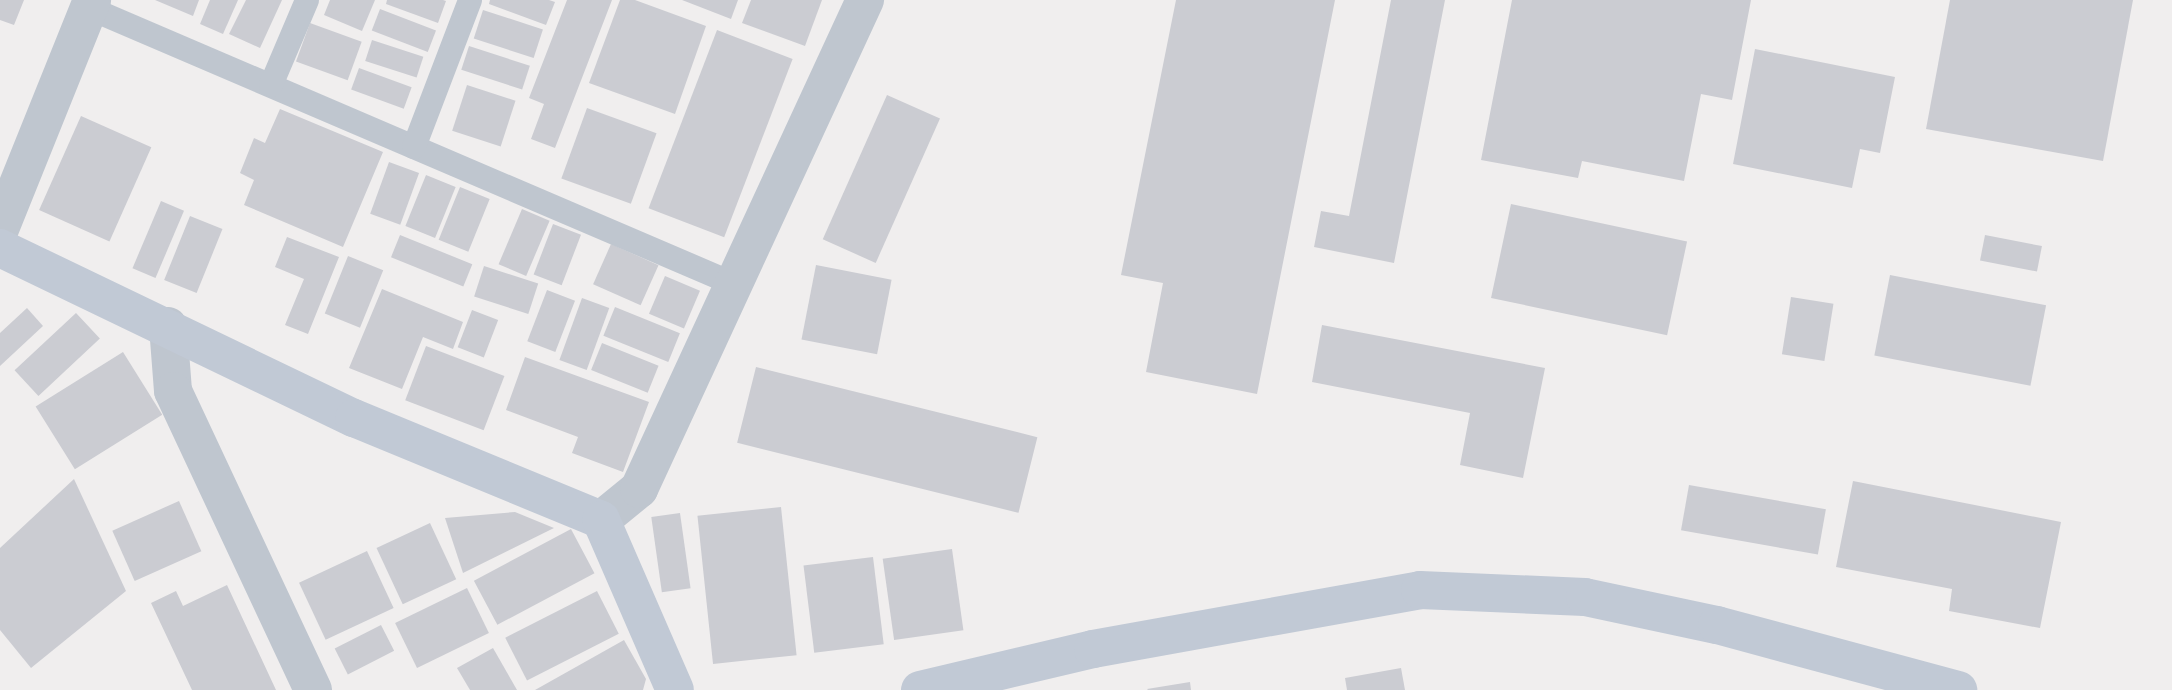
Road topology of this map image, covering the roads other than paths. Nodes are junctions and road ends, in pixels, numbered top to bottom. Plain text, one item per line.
1 (307, 0) edge
2 (470, 0) edge
3 (865, 0) edge
4 (90, 4) edge
5 (271, 85) junction
6 (414, 147) junction
7 (0, 229) edge
8 (0, 248) edge
9 (734, 284) junction
10 (168, 326) junction
11 (601, 520) junction
12 (313, 690) edge
13 (675, 690) edge
14 (920, 690) edge
15 (1958, 690) edge

1 - 5 lane
2 - 6 lane
3 - 9 street
4 - 5 lane
4 - 7 street
5 - 6 lane
6 - 9 lane
8 - 10 street
9 - 11 street
10 - 11 street
10 - 12 street
11 - 13 street
14 - 15 street

